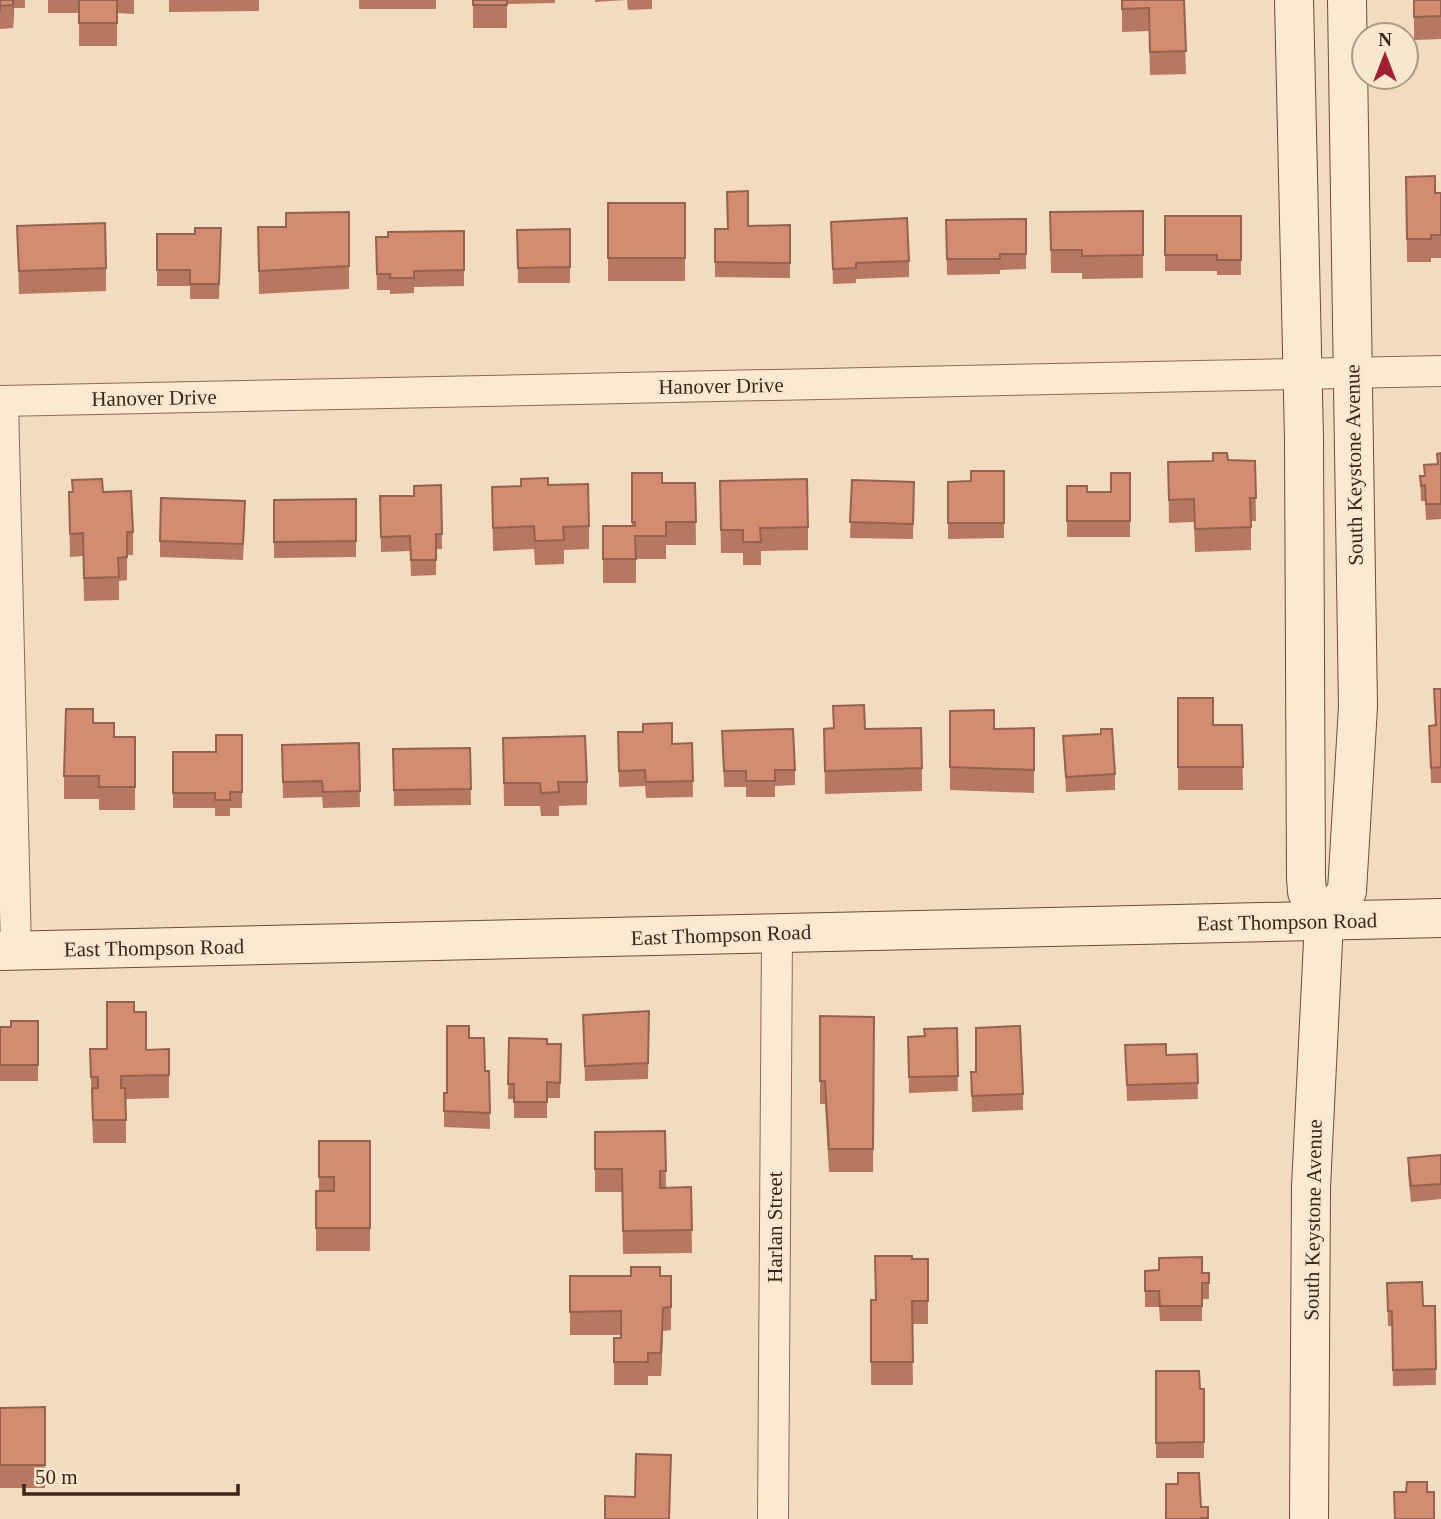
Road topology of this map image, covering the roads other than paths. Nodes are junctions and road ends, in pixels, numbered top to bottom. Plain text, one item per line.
1 (1294, 0) edge
2 (1348, 0) edge
3 (1441, 371) edge
4 (1352, 373) junction
5 (1301, 374) junction
6 (2, 401) edge
7 (1441, 918) edge
8 (1324, 921) junction
9 (777, 934) junction
10 (8, 951) edge
11 (773, 1519) edge
12 (1309, 1519) edge

1 - 5 main road
2 - 4 main road, South Keystone Avenue
3 - 4 street, Hanover Drive
4 - 5 street, Hanover Drive
4 - 8 main road, South Keystone Avenue
5 - 6 street, Hanover Drive
5 - 8 main road
6 - 10 street
7 - 8 main road, East Thompson Road
8 - 9 main road, East Thompson Road
8 - 12 main road, South Keystone Avenue
9 - 10 main road, East Thompson Road
9 - 11 street, Harlan Street

